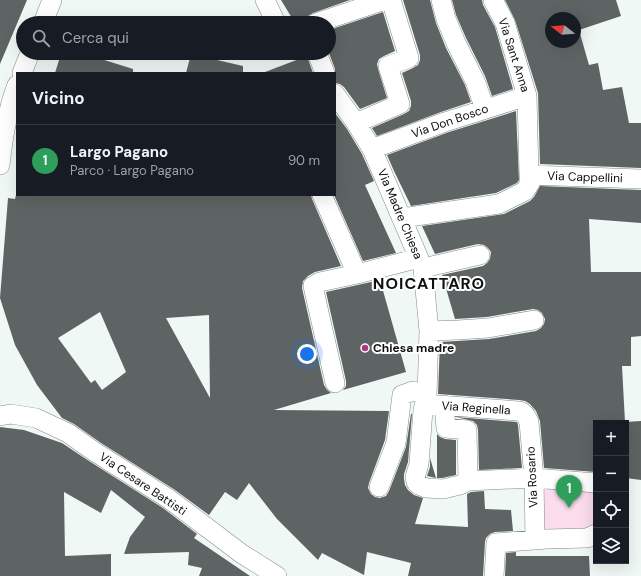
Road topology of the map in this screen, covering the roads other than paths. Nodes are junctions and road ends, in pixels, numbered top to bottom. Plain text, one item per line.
1 (52, 0) edge
2 (265, 0) edge
3 (385, 0) edge
4 (391, 0) edge
5 (441, 0) edge
6 (494, 0) edge
7 (45, 16) edge
8 (273, 16) edge
9 (336, 16) edge
10 (27, 60) edge
11 (320, 60) edge
12 (22, 72) edge
13 (326, 72) edge
14 (16, 87) edge
15 (336, 95) edge
16 (528, 96) junction
17 (484, 110) junction
18 (356, 123) junction
19 (372, 149) junction
20 (0, 166) edge
21 (530, 179) junction
22 (641, 179) edge
23 (322, 196) edge
24 (402, 218) junction
25 (480, 255) dead end
26 (421, 263) junction
27 (357, 274) junction
28 (534, 320) dead end
29 (429, 331) junction
30 (335, 383) dead end
31 (426, 399) junction
32 (444, 405) junction
33 (526, 414) joint
34 (0, 416) edge
35 (534, 478) junction
36 (468, 481) junction
37 (593, 483) edge
38 (379, 487) dead end
39 (593, 535) edge
40 (535, 540) junction
41 (277, 576) edge
42 (494, 576) edge

1 - 7 street
2 - 8 street
3 - 9 street
4 - 18 street
5 - 17 street
6 - 16 street, Via Sant Anna
10 - 12 street
11 - 13 street
14 - 20 street
15 - 18 street, Via Madre Chiesa
16 - 17 street, Via Don Bosco
16 - 21 street, Via Sant Anna
17 - 19 street, Via Don Bosco
18 - 19 street, Via Madre Chiesa
19 - 24 street, Via Madre Chiesa
21 - 22 street, Via Cappellini
21 - 24 street
23 - 27 street
24 - 26 street, Via Madre Chiesa
25 - 26 street
26 - 27 street
26 - 29 street, Via Madre Chiesa
27 - 30 street
28 - 29 street
29 - 31 street, Via Madre Chiesa
31 - 32 street, Via Reginella
31 - 36 street, Via Madre Chiesa
31 - 38 street, Via Reginella
32 - 33 street, Via Reginella
32 - 36 street
33 - 35 street, Via Rosario
34 - 41 street, Via Cesare Battisti
35 - 36 street
35 - 37 street
35 - 40 street, Via Rosario
39 - 40 street
40 - 42 street

